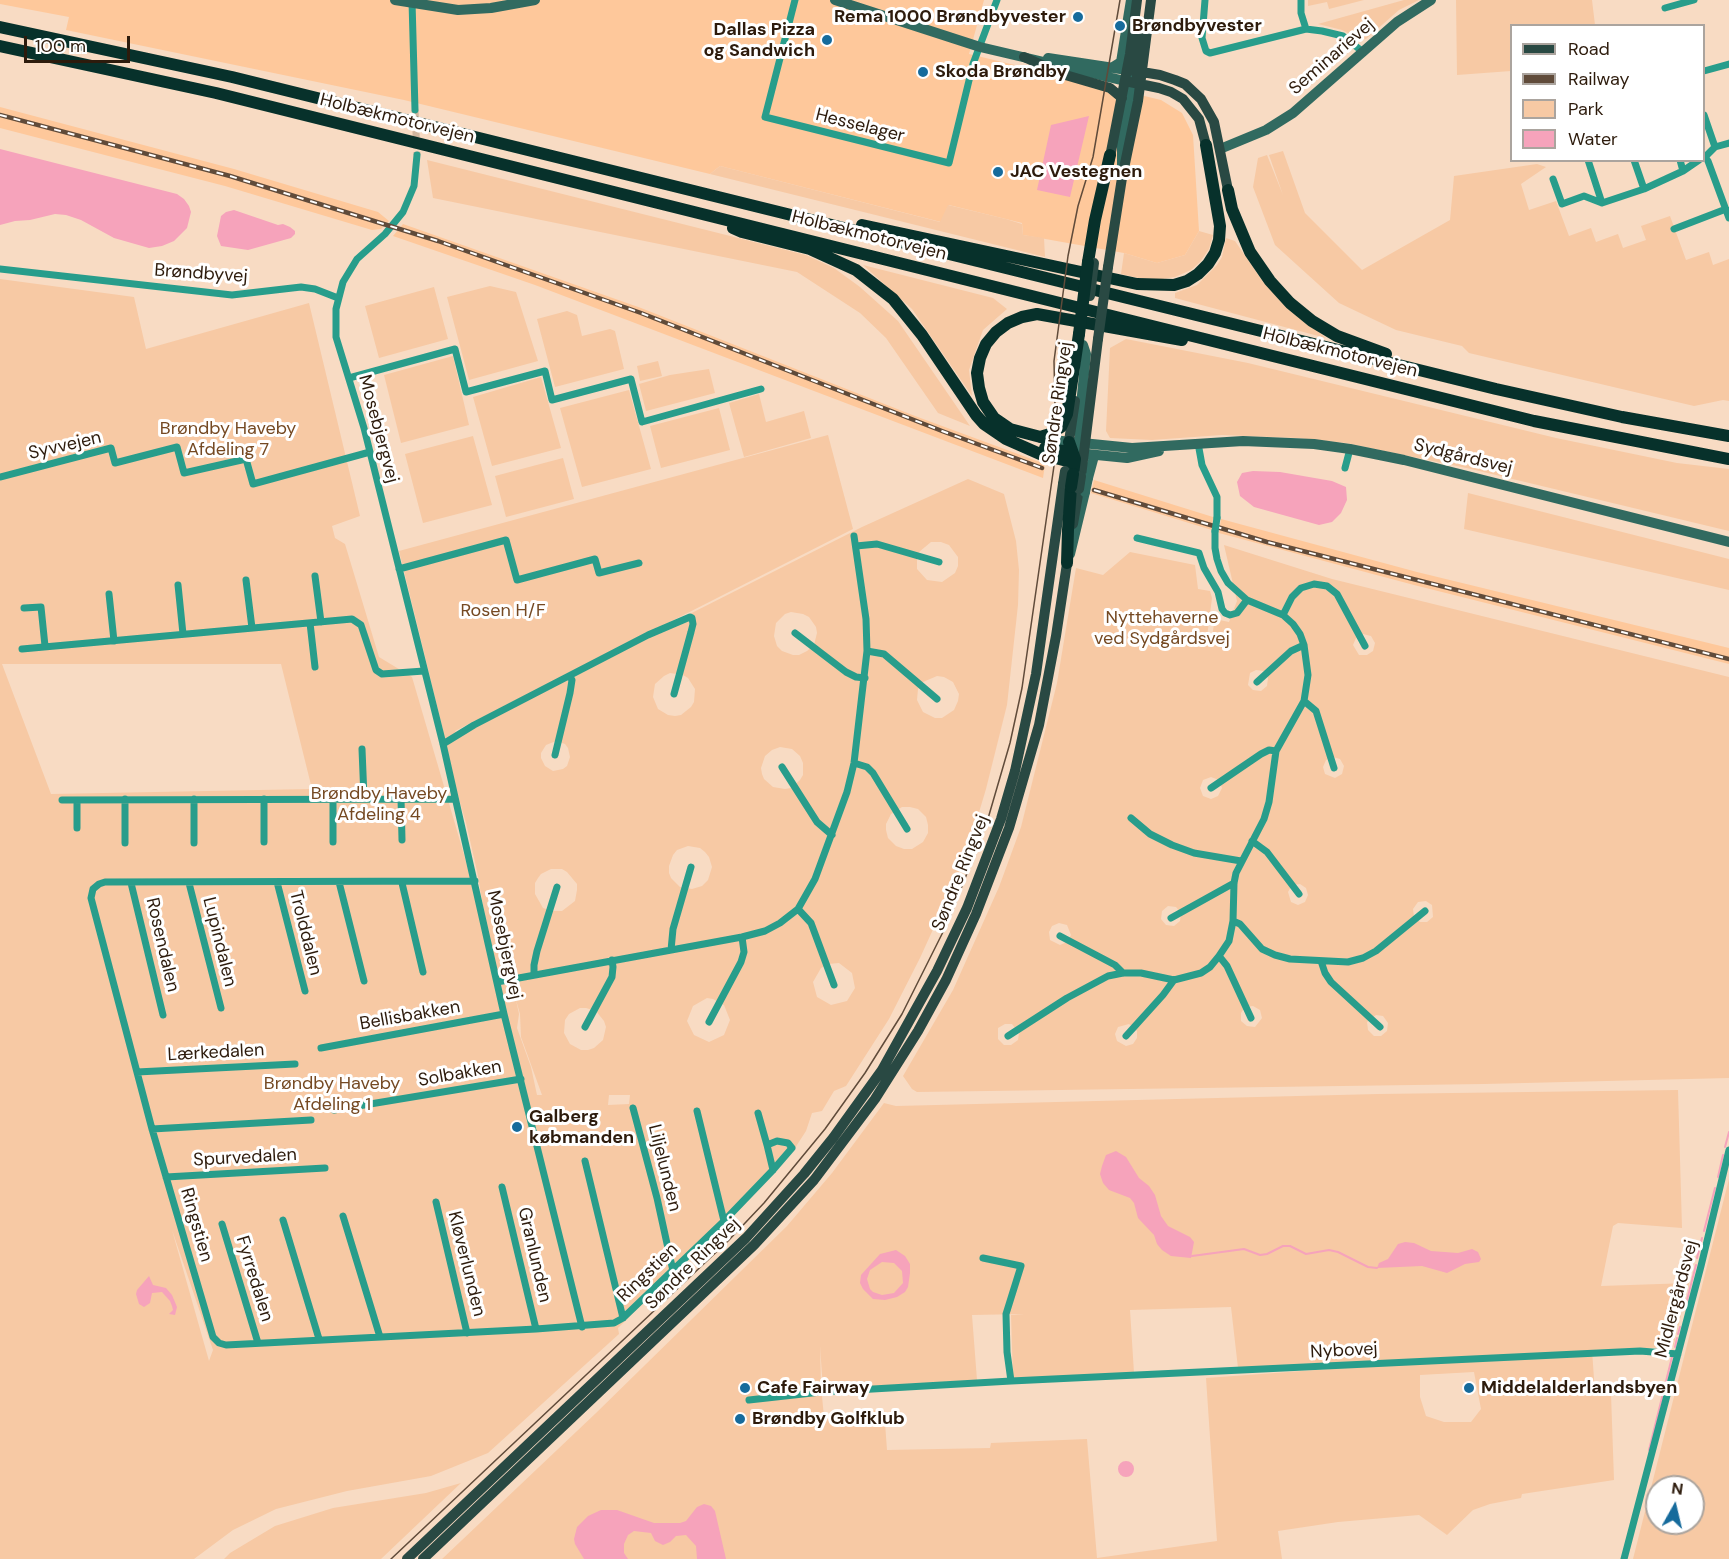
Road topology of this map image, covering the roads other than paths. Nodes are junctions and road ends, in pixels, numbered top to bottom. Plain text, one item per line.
1 (395, 0) edge
2 (535, 0) edge
3 (795, 0) edge
4 (835, 0) edge
5 (997, 0) edge
6 (1131, 0) edge
7 (1137, 0) edge
8 (1144, 0) edge
9 (1151, 0) edge
10 (1205, 0) edge
11 (1301, 0) edge
12 (1431, 0) edge
13 (1694, 0) edge
14 (412, 2) edge
15 (1665, 8) dead end
16 (0, 27) edge
17 (1306, 29) junction
18 (0, 46) edge
19 (980, 47) junction
20 (1363, 52) junction
21 (1024, 57) junction
22 (1729, 64) edge
23 (1113, 67) junction
24 (1705, 71) edge
25 (1134, 77) junction
26 (1122, 99) junction
27 (415, 110) tunnel mouth
28 (1705, 118) edge
29 (1729, 143) edge
30 (1219, 144) junction
31 (1206, 145) joint
32 (1715, 147) junction
33 (417, 155) tunnel mouth
34 (1110, 155) joint
35 (1705, 155) edge
36 (1705, 160) edge
37 (1589, 162) edge
38 (1635, 162) edge
39 (1681, 162) edge
40 (1696, 162) edge
41 (1683, 171) junction
42 (1553, 179) dead end
43 (1644, 189) junction
44 (1228, 190) joint
45 (1602, 203) junction
46 (1726, 209) junction
47 (708, 215) junction
48 (792, 216) junction
49 (1729, 218) edge
50 (1674, 229) dead end
51 (0, 269) edge
52 (338, 298) junction
53 (1082, 338) junction
54 (1254, 350) junction
55 (349, 378) junction
56 (761, 389) dead end
57 (1496, 389) junction
58 (1729, 435) edge
59 (1046, 438) junction
60 (1198, 443) junction
61 (1350, 448) junction
62 (370, 452) junction
63 (1077, 459) junction
64 (1729, 459) edge
65 (1345, 468) dead end
66 (0, 477) edge
67 (1075, 488) junction
68 (854, 536) dead end
69 (1137, 538) dead end
70 (1729, 542) edge
71 (856, 546) junction
72 (939, 562) dead end
73 (639, 563) dead end
74 (1067, 563) joint
75 (399, 569) junction
76 (315, 576) dead end
77 (246, 580) dead end
78 (178, 585) dead end
79 (109, 594) dead end
80 (1247, 600) junction
81 (24, 608) dead end
82 (1283, 615) junction
83 (321, 622) junction
84 (310, 623) junction
85 (252, 628) junction
86 (795, 633) dead end
87 (183, 634) junction
88 (114, 641) junction
89 (1304, 645) junction
90 (45, 646) junction
91 (1365, 646) dead end
92 (22, 649) dead end
93 (867, 651) junction
94 (315, 667) dead end
95 (424, 671) junction
96 (570, 677) junction
97 (865, 678) junction
98 (1257, 682) dead end
99 (675, 694) dead end
100 (937, 699) dead end
101 (1304, 701) junction
102 (443, 744) junction
103 (362, 749) dead end
104 (1276, 752) junction
105 (555, 755) dead end
106 (854, 763) junction
107 (782, 767) dead end
108 (1334, 768) dead end
109 (1211, 788) dead end
110 (364, 798) junction
111 (401, 798) junction
112 (125, 799) junction
113 (194, 799) junction
114 (264, 799) junction
115 (333, 799) junction
116 (454, 799) junction
117 (62, 800) dead end
118 (77, 800) junction
119 (1131, 818) dead end
120 (77, 828) dead end
121 (907, 829) dead end
122 (832, 835) junction
123 (402, 840) dead end
124 (1252, 841) junction
125 (264, 842) dead end
126 (333, 842) dead end
127 (125, 843) dead end
128 (194, 843) dead end
129 (1241, 861) junction
130 (691, 867) dead end
131 (475, 881) junction
132 (277, 882) junction
133 (339, 882) junction
134 (402, 882) junction
135 (131, 883) junction
136 (189, 883) junction
137 (1234, 883) junction
138 (556, 886) dead end
139 (1299, 894) dead end
140 (798, 909) junction
141 (1425, 911) dead end
142 (1171, 918) dead end
143 (1233, 921) junction
144 (1060, 936) dead end
145 (742, 937) junction
146 (671, 950) junction
147 (1220, 956) junction
148 (612, 960) junction
149 (1321, 961) junction
150 (423, 972) dead end
151 (1123, 973) junction
152 (534, 974) junction
153 (1174, 980) junction
154 (364, 981) dead end
155 (497, 982) junction
156 (834, 985) dead end
157 (305, 991) dead end
158 (220, 1008) dead end
159 (504, 1014) junction
160 (163, 1015) dead end
161 (1251, 1018) dead end
162 (709, 1022) dead end
163 (585, 1027) dead end
164 (1380, 1027) dead end
165 (1008, 1036) dead end
166 (1126, 1036) dead end
167 (321, 1048) dead end
168 (296, 1064) dead end
169 (137, 1072) junction
170 (520, 1078) junction
171 (633, 1108) dead end
172 (334, 1110) dead end
173 (697, 1111) dead end
174 (758, 1113) dead end
175 (311, 1120) dead end
176 (152, 1129) junction
177 (767, 1145) junction
178 (1729, 1150) edge
179 (585, 1161) dead end
180 (325, 1168) dead end
181 (772, 1170) junction
182 (166, 1177) junction
183 (502, 1186) dead end
184 (436, 1202) dead end
185 (344, 1216) dead end
186 (283, 1220) dead end
187 (724, 1221) junction
188 (222, 1224) dead end
189 (983, 1258) dead end
190 (673, 1271) junction
191 (624, 1318) junction
192 (582, 1327) junction
193 (536, 1329) junction
194 (467, 1333) junction
195 (380, 1337) junction
196 (319, 1339) junction
197 (258, 1343) junction
198 (1678, 1354) junction
199 (1011, 1381) junction
200 (749, 1400) dead end
201 (407, 1559) edge
202 (423, 1559) edge
203 (1624, 1559) edge

1 - 14 street
2 - 14 street
3 - 19 street, Hesselager
4 - 19 street
5 - 19 street
6 - 23 street
7 - 25 main road, Søndre Ringvej
8 - 25 main road
9 - 25 main road, Søndre Ringvej
10 - 17 street
11 - 17 street
12 - 20 street, Seminarievej
13 - 15 street
14 - 27 street
16 - 48 highway, Holbækmotorvejen
17 - 20 street
18 - 47 highway, Holbækmotorvejen
19 - 21 street
20 - 30 street, Seminarievej
21 - 23 street
21 - 25 street
21 - 26 main road
22 - 24 street
23 - 25 street
25 - 26 main road, Søndre Ringvej
25 - 30 main road
25 - 31 main road
25 - 63 main road, Søndre Ringvej, bridge
26 - 34 main road, Søndre Ringvej
28 - 32 street
29 - 32 street
30 - 44 main road
31 - 48 highway
32 - 35 street
33 - 52 street
34 - 53 highway, bridge
36 - 46 street
37 - 45 street
38 - 43 street
39 - 41 street
40 - 41 street
41 - 43 street
42 - 45 street
43 - 45 street
44 - 57 highway
46 - 49 street
46 - 50 street
47 - 54 highway, Holbækmotorvejen
47 - 63 highway
48 - 57 highway, Holbækmotorvejen
51 - 52 street, Brøndbyvej
52 - 55 street, Mosebjergvej
53 - 59 highway
53 - 63 main road, Søndre Ringvej
54 - 59 highway
54 - 64 highway, Holbækmotorvejen
55 - 56 street
55 - 62 street, Mosebjergvej
57 - 58 highway, Holbækmotorvejen
59 - 63 street, Sydgårdsvej
60 - 61 street, Sydgårdsvej
60 - 63 street, Sydgårdsvej
60 - 80 street, bridge
61 - 65 street
61 - 70 street, Sydgårdsvej
62 - 66 street, Syvvejen
62 - 75 street, Mosebjergvej
63 - 67 highway, bridge
67 - 74 highway
67 - 201 main road, Søndre Ringvej
68 - 71 street
69 - 80 street
71 - 72 street
71 - 93 street
73 - 75 street
74 - 202 main road, Søndre Ringvej
75 - 95 street, Mosebjergvej
76 - 83 street
77 - 85 street
78 - 87 street
79 - 88 street
80 - 82 street
81 - 90 street
82 - 89 street
82 - 91 street
83 - 84 street
83 - 95 street
84 - 85 street
84 - 94 street
85 - 87 street
86 - 97 street
87 - 88 street
88 - 90 street
89 - 98 street
89 - 101 street
90 - 92 street
93 - 97 street
93 - 100 street
95 - 102 street, Mosebjergvej
96 - 99 street
96 - 102 street
96 - 105 street
97 - 106 street
101 - 104 street
101 - 108 street
102 - 116 street, Mosebjergvej
103 - 110 street
104 - 109 street
104 - 124 street
106 - 121 street
106 - 122 street
107 - 122 street
110 - 111 street
110 - 115 street
111 - 116 street
111 - 123 street
112 - 113 street
112 - 118 street
112 - 127 street
113 - 114 street
113 - 128 street
114 - 115 street
114 - 125 street
115 - 126 street
116 - 131 street, Mosebjergvej
117 - 118 street
118 - 120 street
119 - 129 street
122 - 140 street
124 - 129 street
124 - 139 street
129 - 137 street
130 - 146 street
131 - 134 street, Ringstien
131 - 155 street, Mosebjergvej
132 - 133 street, Ringstien
132 - 136 street, Ringstien
132 - 157 street, Trolddalen
133 - 134 street, Ringstien
133 - 154 street
134 - 150 street
135 - 136 street, Ringstien
135 - 160 street, Rosendalen
135 - 169 street, Ringstien
136 - 158 street, Lupindalen
137 - 142 street
137 - 143 street
138 - 152 street
140 - 145 street
140 - 156 street
141 - 149 street
143 - 147 street
143 - 149 street
144 - 151 street
145 - 146 street
145 - 162 street
146 - 148 street
147 - 153 street
147 - 161 street
148 - 152 street
148 - 163 street
149 - 164 street
151 - 153 street
151 - 165 street
152 - 155 street
153 - 166 street
155 - 159 street, Mosebjergvej
159 - 167 street, Bellisbakken
159 - 170 street, Mosebjergvej
168 - 169 street, Lærkedalen
169 - 176 street, Ringstien
170 - 172 street, Solbakken
170 - 192 street, Mosebjergvej
171 - 190 street, Liljelunden
173 - 187 street
174 - 177 street
175 - 176 street
176 - 182 street, Ringstien
177 - 181 street
177 - 181 street, Ringstien
178 - 198 street, Midlergårdsvej
179 - 191 street
180 - 182 street, Spurvedalen
181 - 187 street, Ringstien
182 - 197 street, Ringstien
183 - 193 street, Granlunden
184 - 194 street, Kløverlunden
185 - 195 street
186 - 196 street
187 - 190 street, Ringstien
188 - 197 street, Fyrredalen
189 - 199 street
190 - 191 street, Ringstien
191 - 192 street, Ringstien
192 - 193 street, Ringstien
193 - 194 street, Ringstien
194 - 195 street, Ringstien
195 - 196 street, Ringstien
196 - 197 street, Ringstien
198 - 199 street, Nybovej
198 - 203 street, Midlergårdsvej
199 - 200 street, Nybovej

